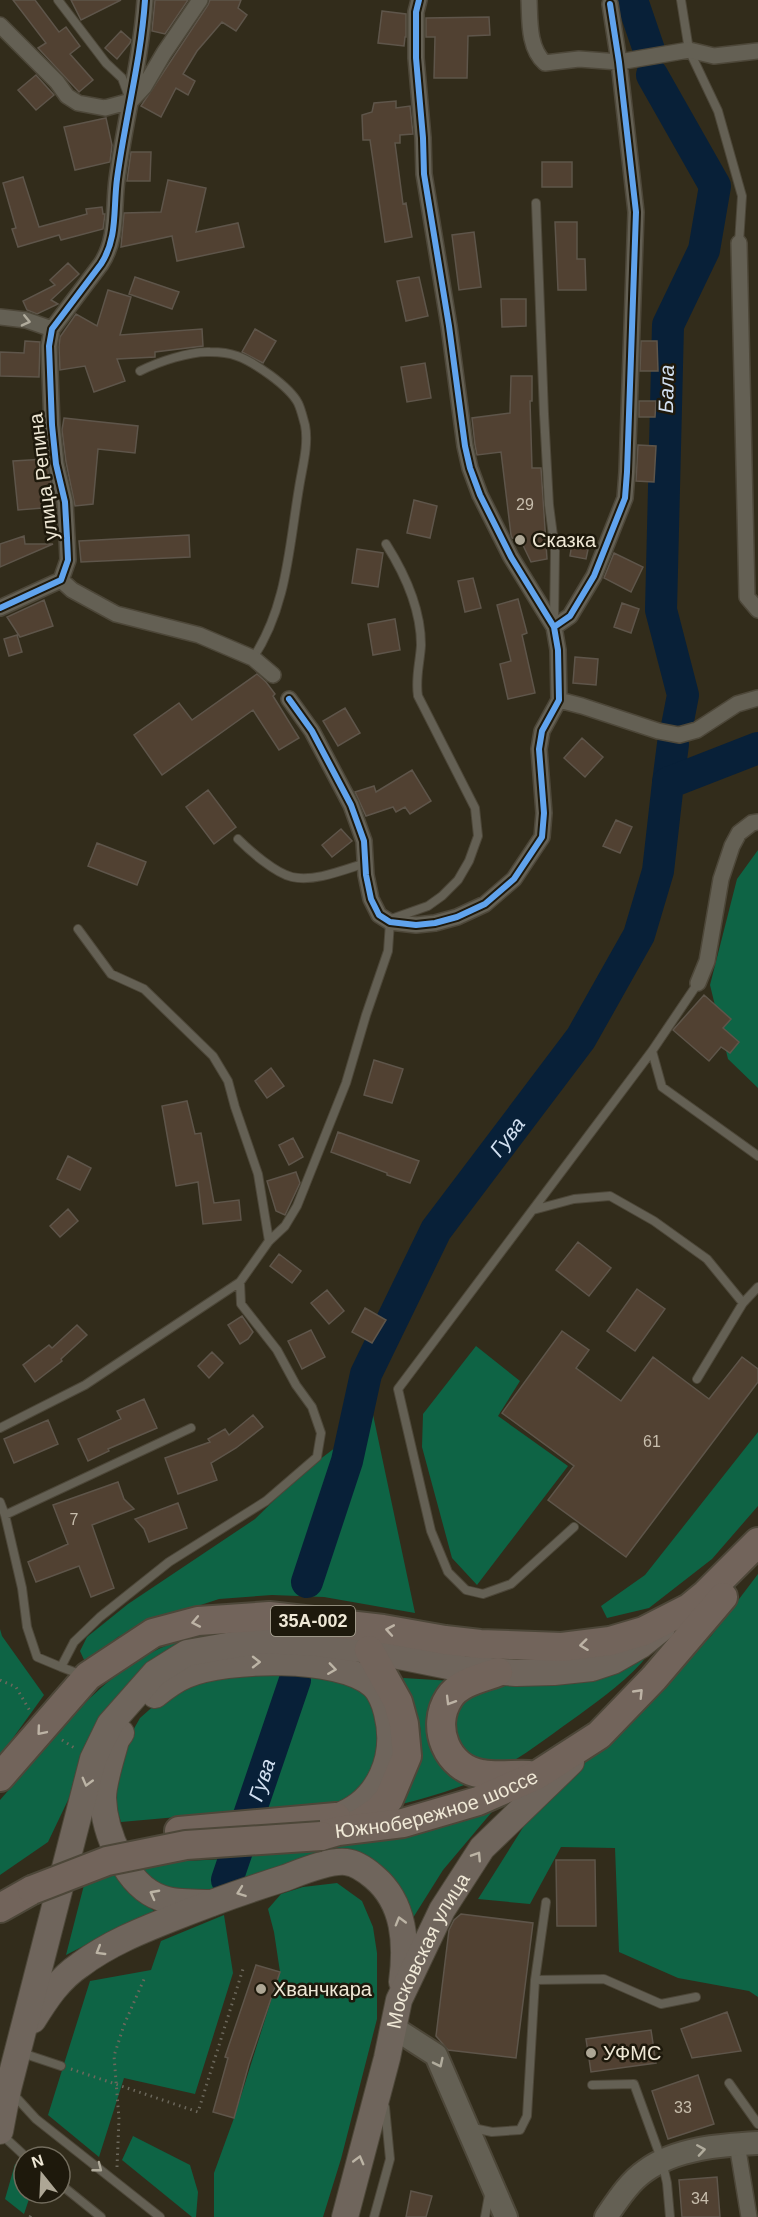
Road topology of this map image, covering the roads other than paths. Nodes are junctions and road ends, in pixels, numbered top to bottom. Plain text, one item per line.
1 (58, 0) edge
2 (145, 0) edge
3 (200, 0) edge
4 (419, 0) edge
5 (529, 0) edge
6 (681, 0) edge
7 (610, 4) dead end
8 (0, 24) edge
9 (689, 50) junction
10 (758, 51) edge
11 (619, 62) junction
12 (131, 101) junction
13 (536, 203) dead end
14 (739, 243) joint
15 (0, 317) edge
16 (51, 329) junction
17 (140, 370) dead end
18 (387, 544) dead end
19 (61, 580) junction
20 (0, 608) edge
21 (758, 610) edge
22 (554, 627) junction
23 (253, 658) junction
24 (273, 675) dead end
25 (758, 698) edge
26 (289, 699) dead end
27 (559, 700) junction
28 (758, 822) edge
29 (238, 839) dead end
30 (367, 863) junction
31 (390, 922) junction
32 (78, 929) dead end
33 (698, 983) joint
34 (652, 1051) junction
35 (758, 1156) edge
36 (533, 1210) junction
37 (269, 1241) junction
38 (240, 1282) junction
39 (758, 1287) edge
40 (743, 1303) junction
41 (697, 1379) dead end
42 (0, 1428) edge
43 (191, 1428) dead end
44 (0, 1502) edge
45 (5, 1515) junction
46 (574, 1527) dead end
47 (758, 1542) edge
48 (758, 1557) edge
49 (679, 1614) junction
50 (369, 1650) junction
51 (61, 1667) junction
52 (498, 1672) junction
53 (88, 1677) junction
54 (599, 1735) junction
55 (537, 1775) junction
56 (0, 1777) edge
57 (327, 1825) junction
58 (31, 1884) junction
59 (0, 1895) edge
60 (546, 1902) dead end
61 (211, 1903) junction
62 (0, 1908) edge
63 (535, 1980) junction
64 (696, 1997) dead end
65 (399, 2000) junction
66 (394, 2028) junction
67 (21, 2043) junction
68 (61, 2066) road end
69 (382, 2078) junction
70 (729, 2083) dead end
71 (592, 2085) dead end
72 (8, 2089) junction
73 (758, 2124) edge
74 (466, 2126) junction
75 (0, 2132) edge
76 (748, 2144) edge
77 (14, 2145) edge
78 (662, 2161) junction
79 (491, 2184) junction
80 (72, 2194) edge
81 (101, 2217) edge
82 (160, 2217) edge
83 (345, 2217) edge
84 (374, 2217) edge
85 (485, 2217) edge
86 (506, 2217) edge
87 (606, 2217) edge
88 (670, 2217) edge
89 (749, 2217) edge

1 - 12 lane
2 - 12 street
3 - 12 street
4 - 22 street
5 - 11 street
6 - 9 lane
7 - 11 street
8 - 12 street
9 - 10 street
9 - 11 street
9 - 14 lane
11 - 22 street
12 - 16 street
13 - 22 lane
14 - 21 street
15 -> 16 street
16 - 19 street, улица Репина
17 - 23 lane
18 - 31 lane
19 - 20 street
19 - 23 street
22 - 27 street
23 - 24 street
25 - 27 street
26 - 30 street
27 - 31 street
28 - 33 street
29 - 30 lane
30 - 31 street
31 - 37 lane
32 - 37 lane
33 - 34 lane
34 - 35 lane
34 - 36 lane
36 - 40 lane
36 - 46 lane
37 - 38 lane
38 - 42 lane
38 - 51 lane
39 - 40 lane
40 - 41 lane
43 - 45 lane
44 - 45 lane
45 - 51 lane
47 - 49 highway, 35А-002
54 -> 48 highway, Южнобережное шоссе
49 - 52 main road
49 -> 53 highway, 35А-002
50 - 52 main road
50 - 57 highway
50 -> 67 main road
51 - 53 lane
52 -> 55 highway
53 -> 56 highway, 35А-002
54 - 55 highway, Южнобережное шоссе
65 -> 54 main road, Московская улица
55 - 57 highway, Южнобережное шоссе
57 - 58 highway, Южнобережное шоссе, bridge
57 - 58 highway, Южнобережное шоссе
61 -> 57 main road
58 - 59 highway, Южнобережное шоссе
58 - 62 highway, Южнобережное шоссе
60 - 63 lane
65 -> 61 main road
61 -> 67 main road
63 - 64 lane
63 - 74 lane
65 - 66 main road, Московская улица
66 - 69 main road, Московская улица
66 -> 74 street
67 - 68 lane
67 - 72 main road
83 -> 69 main road, Московская улица
69 - 84 lane
70 - 73 lane
71 - 78 lane
72 - 75 main road
72 -> 82 lane
74 - 79 street
75 - 77 lane
78 -> 76 street
76 - 89 street
78 - 87 street
78 - 88 lane
79 - 85 lane
79 - 86 street
80 - 81 lane

